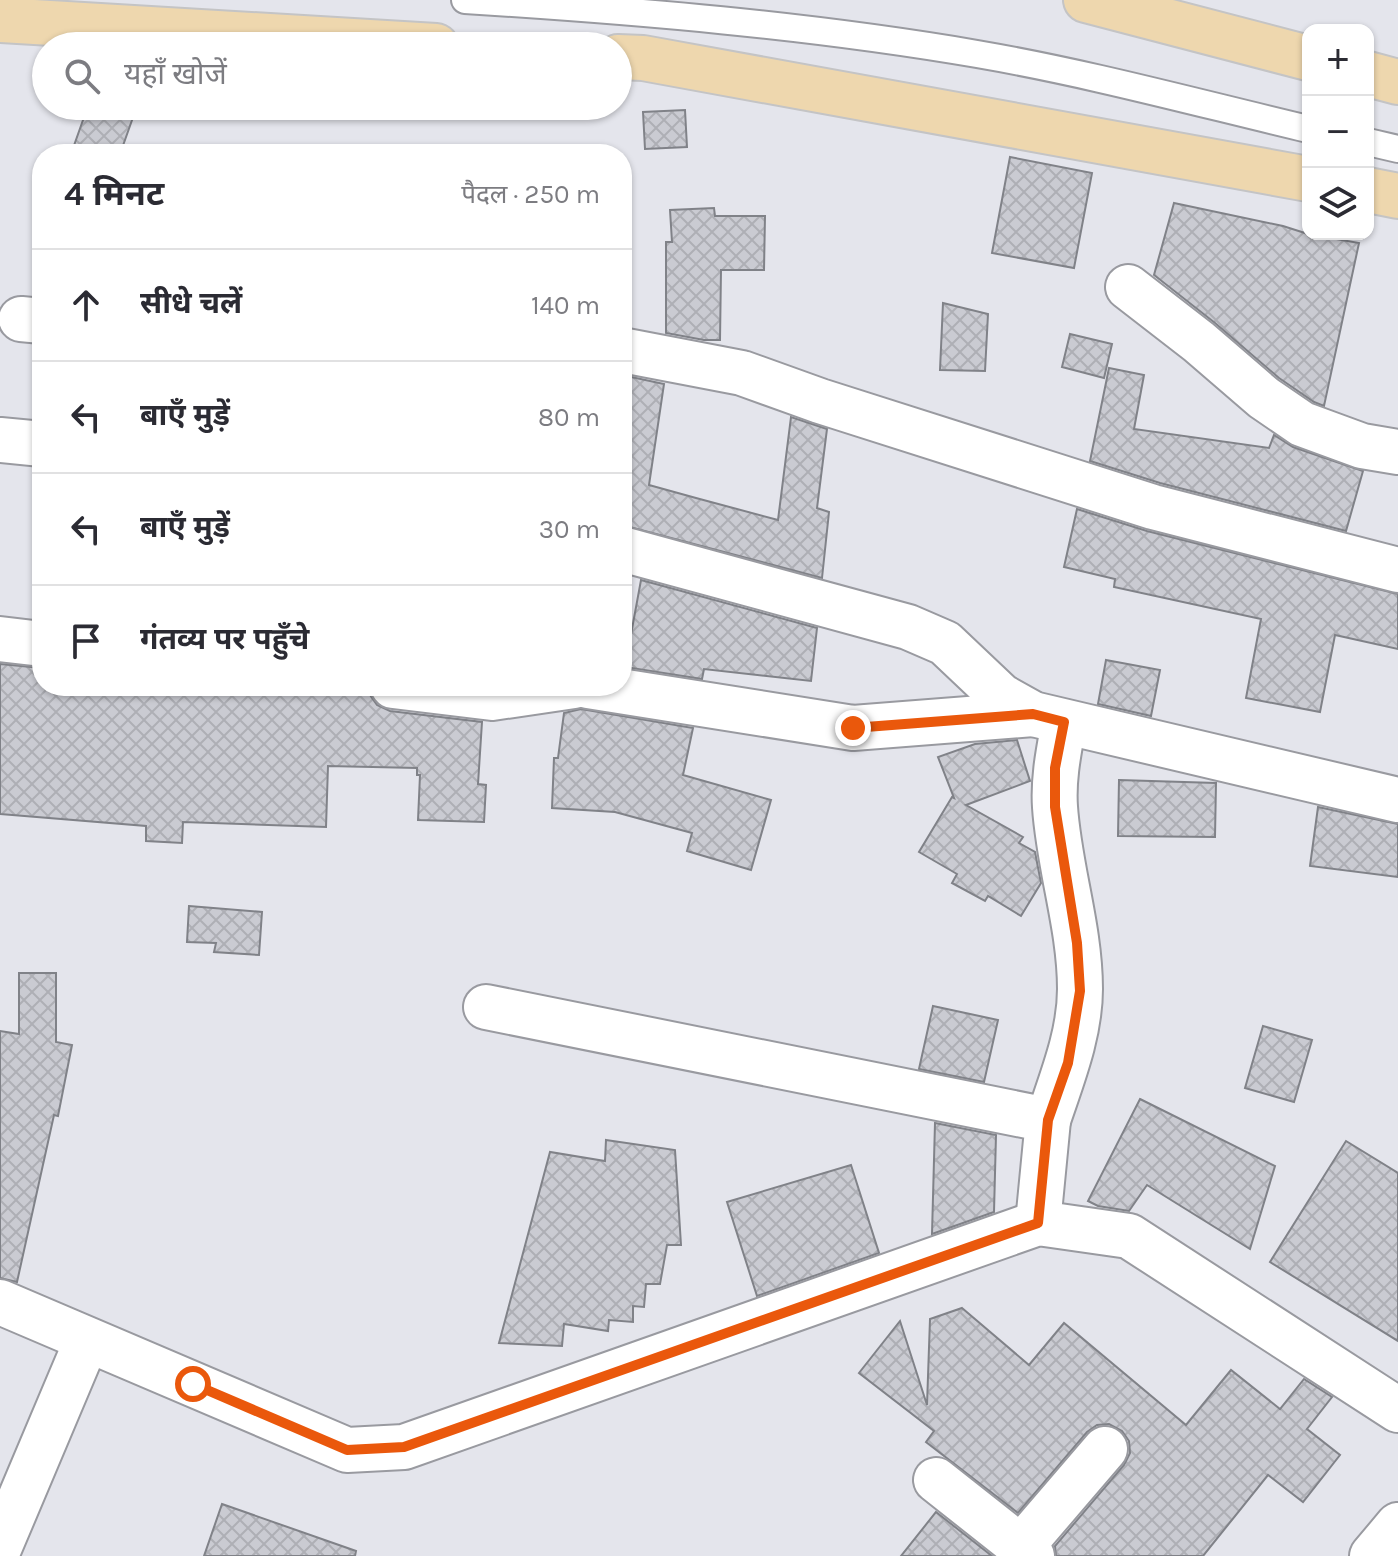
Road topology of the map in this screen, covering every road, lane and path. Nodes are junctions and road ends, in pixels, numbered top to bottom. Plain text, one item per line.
1 (465, 0) edge
2 (1086, 0) edge
3 (0, 20) edge
4 (201, 32) edge
5 (1302, 56) edge
6 (632, 58) edge
7 (1374, 76) edge
8 (1398, 82) edge
9 (1302, 128) edge
10 (1374, 143) edge
11 (1398, 149) edge
12 (1302, 178) edge
13 (1374, 191) edge
14 (1398, 196) edge
15 (1128, 287) dead end
16 (632, 352) edge
17 (0, 440) edge
18 (32, 443) edge
19 (1398, 452) edge
20 (632, 552) edge
21 (1398, 570) edge
22 (0, 639) edge
23 (32, 643) edge
24 (632, 693) edge
25 (476, 696) edge
26 (506, 696) edge
27 (1048, 718) junction
28 (1398, 800) edge
29 (486, 1007) dead end
30 (1048, 1120) junction
31 (1038, 1223) junction
32 (0, 1302) edge
33 (87, 1340) junction
34 (1398, 1410) edge
35 (1105, 1449) dead end
36 (936, 1480) dead end
37 (1398, 1525) edge
38 (0, 1546) edge
39 (1027, 1552) edge
40 (1372, 1556) edge

1 - 9 lane
2 - 5 main road
3 - 4 main road
6 - 12 main road
7 - 8 main road
10 - 11 lane
13 - 14 main road
15 - 19 street
16 - 21 street
17 - 18 street
20 - 27 street
22 - 23 street
24 - 27 street
25 - 26 street
27 - 28 street
27 - 30 street
29 - 30 street
30 - 31 street
31 - 33 street
31 - 34 street
32 - 33 street
33 - 38 street
35 - 39 street
36 - 39 street
37 - 40 street

